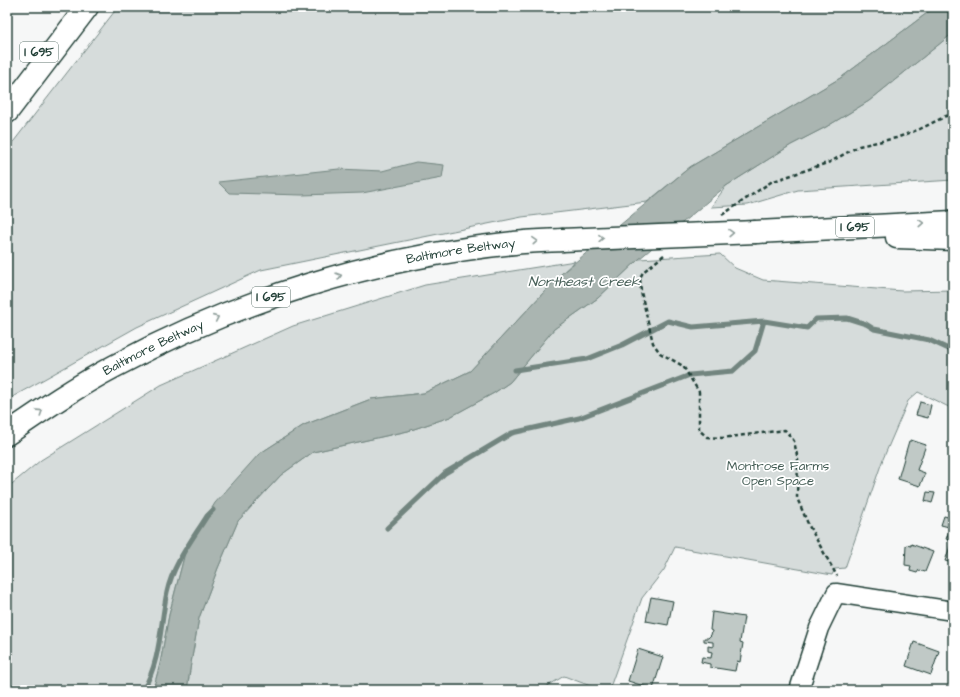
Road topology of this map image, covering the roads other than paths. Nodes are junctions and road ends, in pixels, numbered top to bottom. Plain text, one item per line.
1 (71, 7) edge
2 (87, 7) edge
3 (7, 96) edge
4 (7, 112) edge
5 (953, 222) edge
6 (756, 232) junction
7 (953, 239) edge
8 (7, 434) edge
9 (953, 610) edge
10 (799, 690) edge

1 - 3 highway, I 695
2 - 4 highway
6 -> 5 highway, Baltimore Beltway / I 695
6 - 7 highway
8 -> 6 highway, Baltimore Beltway / I 695, bridge
9 - 10 street

